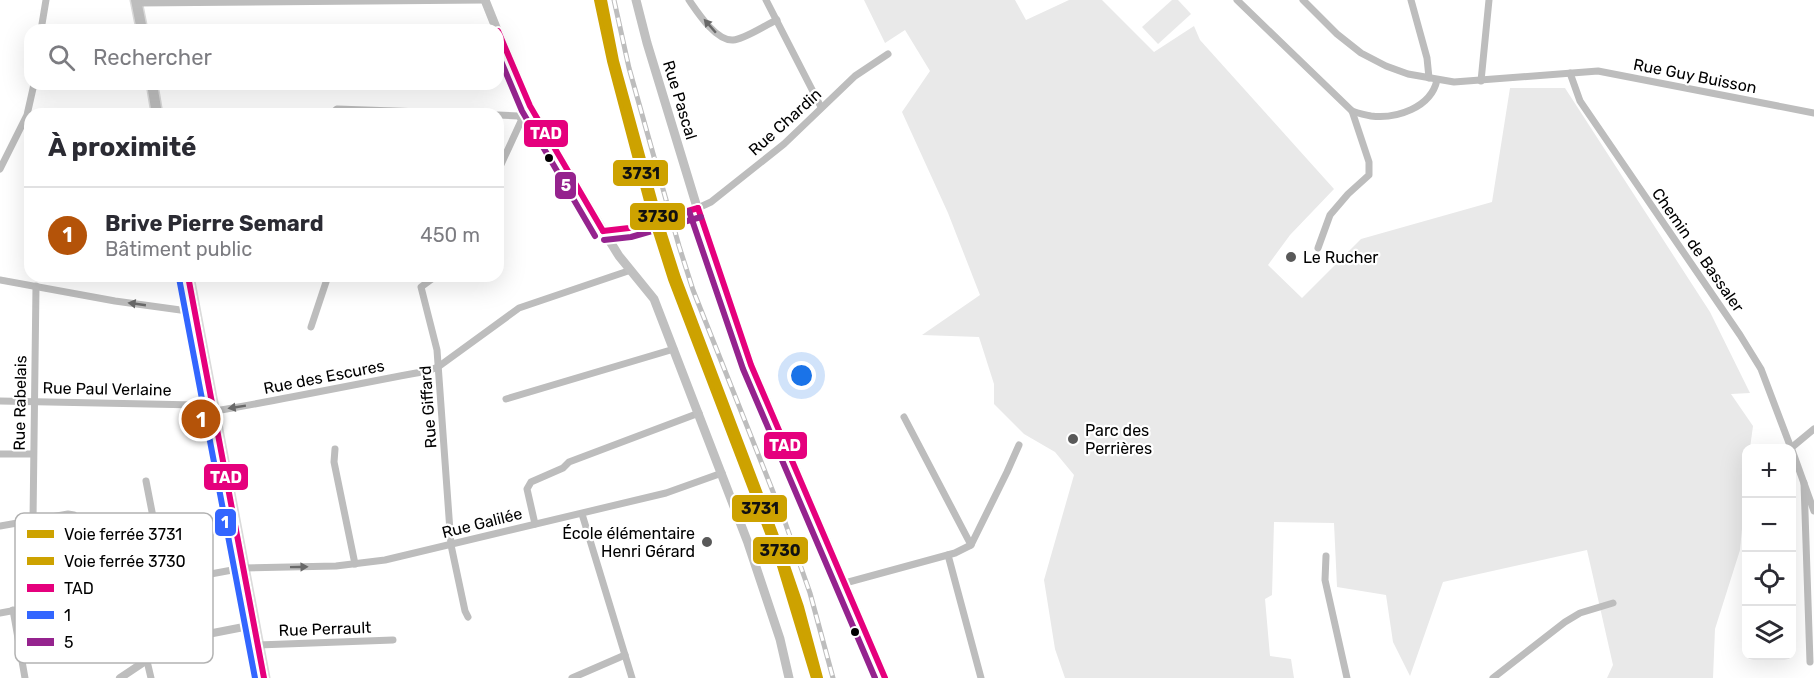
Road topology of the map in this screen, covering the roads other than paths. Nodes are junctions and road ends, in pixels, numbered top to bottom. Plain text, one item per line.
1 (46, 0) edge
2 (485, 0) edge
3 (636, 0) edge
4 (689, 0) edge
5 (766, 0) edge
6 (1237, 0) edge
7 (1303, 0) edge
8 (1411, 0) edge
9 (1489, 0) edge
10 (136, 2) edge
11 (777, 20) junction
12 (42, 24) edge
13 (141, 24) edge
14 (495, 24) edge
15 (504, 45) edge
16 (888, 54) dead end
17 (1570, 73) junction
18 (1429, 78) junction
19 (1437, 80) junction
20 (1482, 81) junction
21 (33, 90) edge
22 (153, 90) edge
23 (530, 106) junction
24 (822, 107) junction
25 (29, 108) edge
26 (157, 108) edge
27 (1352, 111) junction
28 (1814, 113) edge
29 (504, 115) edge
30 (522, 119) junction
31 (24, 121) edge
32 (504, 158) edge
33 (0, 169) edge
34 (698, 208) junction
35 (603, 231) junction
36 (1318, 248) dead end
37 (631, 270) junction
38 (0, 280) edge
39 (189, 282) edge
40 (326, 282) edge
41 (428, 282) edge
42 (36, 286) junction
43 (195, 312) junction
44 (311, 327) dead end
45 (674, 348) junction
46 (438, 367) junction
47 (506, 399) dead end
48 (0, 401) edge
49 (34, 401) junction
50 (214, 407) junction
51 (699, 413) junction
52 (904, 417) dead end
53 (1814, 429) edge
54 (1789, 444) edge
55 (1018, 445) dead end
56 (1796, 445) edge
57 (335, 449) dead end
58 (0, 454) edge
59 (33, 454) junction
60 (1796, 462) edge
61 (722, 473) junction
62 (146, 481) dead end
63 (1804, 483) junction
64 (1814, 511) edge
65 (33, 513) edge
66 (153, 513) edge
67 (582, 514) junction
68 (15, 523) edge
69 (535, 524) junction
70 (0, 526) edge
71 (451, 545) junction
72 (971, 545) junction
73 (948, 555) junction
74 (1326, 556) dead end
75 (355, 564) junction
76 (243, 568) junction
77 (213, 573) edge
78 (845, 583) junction
79 (1613, 603) dead end
80 (13, 610) joint
81 (0, 613) edge
82 (468, 617) dead end
83 (15, 621) edge
84 (254, 625) junction
85 (213, 633) edge
86 (393, 640) dead end
87 (258, 645) junction
88 (625, 655) junction
89 (1810, 662) dead end
90 (22, 663) edge
91 (144, 663) edge
92 (147, 663) edge
93 (25, 678) edge
94 (120, 678) edge
95 (151, 678) edge
96 (264, 678) edge
97 (572, 678) edge
98 (632, 678) edge
99 (789, 678) edge
100 (885, 678) edge
101 (981, 678) edge
102 (1347, 678) edge
103 (1493, 678) edge

1 - 12 street
2 - 10 street
2 - 14 main road
3 - 34 main road, Rue Pascal
11 -> 4 street
5 - 11 street
6 - 27 street
7 - 18 street, Rue Guy Buisson
8 - 18 street
9 - 20 street
10 - 13 main road
11 - 24 street
15 - 23 main road
16 - 24 street, Rue Chardin
17 - 20 street, Rue Guy Buisson
17 - 28 street, Rue Guy Buisson
17 - 54 street, Chemin de Bassaler
18 - 19 street, Rue Guy Buisson
19 - 20 street, Rue Guy Buisson
19 - 27 street
21 - 25 street
22 - 26 main road
23 - 30 street
23 - 35 main road
24 - 34 street, Rue Chardin
27 - 36 street
29 - 30 street
30 - 32 street
31 - 33 street
34 - 35 street
34 - 78 main road, Rue Pascal
35 - 37 main road
37 - 45 main road
37 - 46 street
38 - 42 street
39 - 43 main road
40 - 44 street
41 - 46 street, Rue Giffard
43 -> 42 street
42 - 49 street, Rue Rabelais
43 - 50 main road
45 - 47 street
45 - 51 main road
46 -> 50 street, Rue des Escures
46 - 71 street, Rue Giffard
48 - 49 street, Rue Paul Verlaine
49 - 50 street, Rue Paul Verlaine
49 - 59 street, Rue Rabelais
50 - 76 main road
51 - 61 main road
51 - 69 street
52 - 72 street
53 - 56 street
55 - 72 street
57 - 75 street
58 - 59 street
59 - 65 street, Rue Rabelais
60 - 63 street, Chemin de Bassaler
61 - 67 street, Rue Galilée
61 - 99 main road
62 - 66 street
63 - 64 street, Chemin de Bassaler
63 - 89 street
67 - 69 street, Rue Galilée
67 - 88 street
68 - 70 street
69 - 71 street, Rue Galilée
71 - 75 street, Rue Galilée
71 - 82 street, Rue Giffard
72 - 73 street
73 - 78 street
73 - 101 street
74 - 102 street
76 -> 75 street, Rue Galilée
76 - 77 street, Rue Galilée
76 - 84 main road
78 - 100 main road, Rue Pascal
79 - 103 street
80 - 81 street, Rue Galilée
80 - 83 street
84 - 85 street
84 - 87 main road
86 - 87 street, Rue Perrault
87 - 96 main road
88 - 97 street
88 - 98 street
90 - 93 street
91 - 94 street
92 - 95 street

